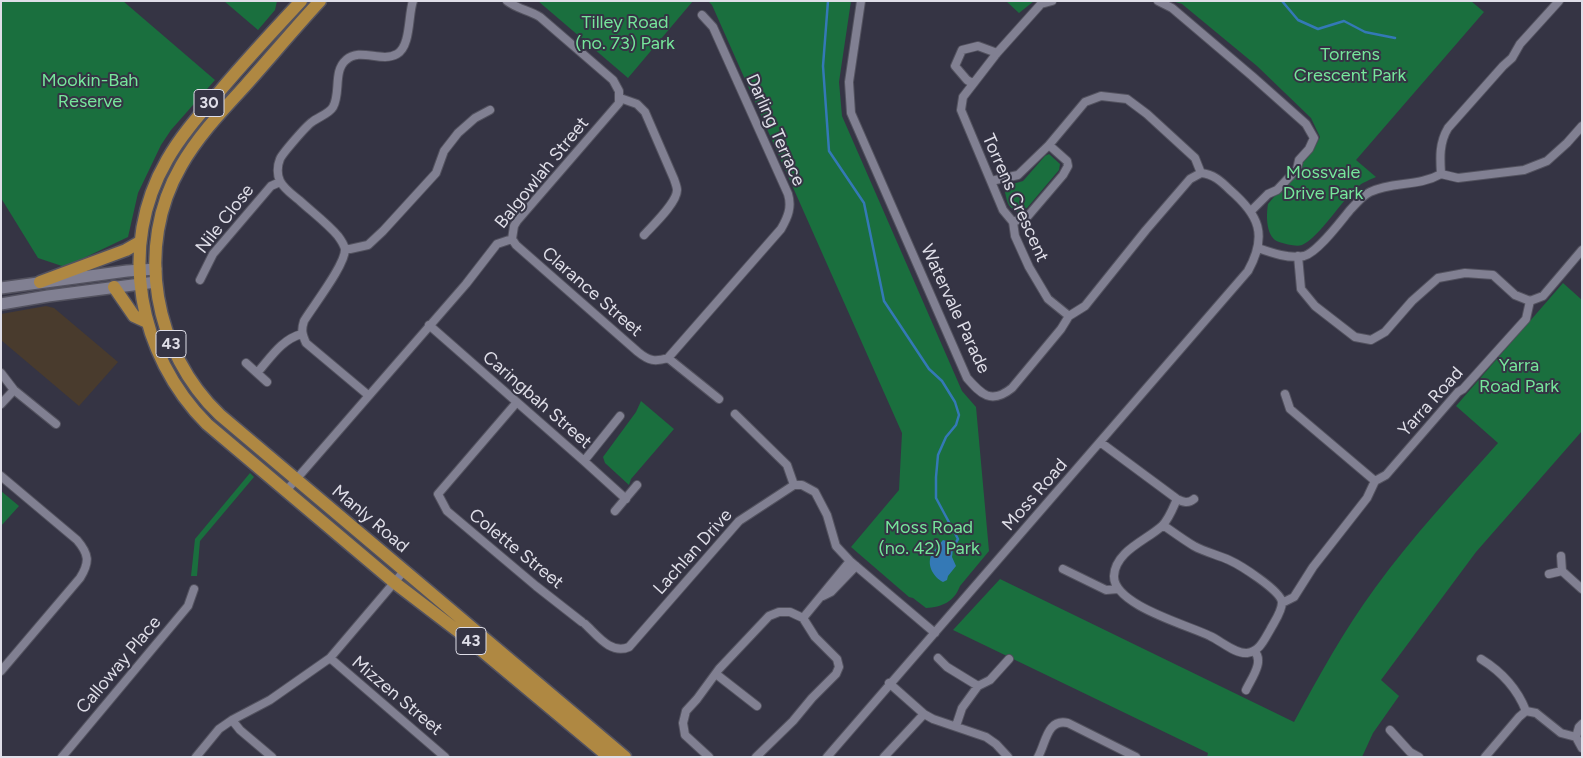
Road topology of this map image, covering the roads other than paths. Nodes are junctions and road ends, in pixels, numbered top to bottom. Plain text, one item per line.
1 (301, 1) edge
2 (320, 1) edge
3 (412, 1) edge
4 (507, 1) edge
5 (861, 1) edge
6 (1052, 1) edge
7 (1158, 1) edge
8 (1559, 1) edge
9 (702, 15) dead end
10 (997, 53) junction
11 (972, 83) junction
12 (620, 98) junction
13 (490, 110) dead end
14 (1582, 126) edge
15 (1049, 144) junction
16 (1201, 172) junction
17 (1440, 174) junction
18 (991, 181) junction
19 (280, 182) junction
20 (1251, 211) junction
21 (1013, 222) junction
22 (644, 235) dead end
23 (512, 239) junction
24 (140, 242) junction
25 (1258, 248) junction
26 (345, 249) junction
27 (1582, 250) edge
28 (1298, 256) junction
29 (139, 270) junction
30 (156, 276) junction
31 (200, 280) dead end
32 (40, 282) junction
33 (140, 284) junction
34 (114, 287) junction
35 (1, 288) edge
36 (1530, 301) junction
37 (1, 304) edge
38 (1069, 316) junction
39 (147, 322) junction
40 (429, 325) junction
41 (302, 334) junction
42 (668, 358) junction
43 (657, 362) joint
44 (246, 363) dead end
45 (1, 373) edge
46 (257, 373) junction
47 (267, 382) dead end
48 (14, 390) junction
49 (1285, 394) dead end
50 (368, 396) junction
51 (719, 399) dead end
52 (517, 402) junction
53 (1, 404) edge
54 (735, 414) dead end
55 (620, 416) dead end
56 (56, 424) dead end
57 (1100, 442) junction
58 (584, 460) junction
59 (1, 476) edge
60 (296, 479) junction
61 (1374, 481) junction
62 (638, 485) dead end
63 (794, 485) junction
64 (286, 491) junction
65 (626, 499) junction
66 (1176, 499) junction
67 (1194, 499) dead end
68 (615, 511) dead end
69 (1163, 525) junction
70 (1561, 556) dead end
71 (853, 564) junction
72 (1062, 569) dead end
73 (404, 571) junction
74 (1562, 572) junction
75 (1549, 574) dead end
76 (395, 583) junction
77 (194, 589) dead end
78 (1118, 589) junction
79 (1582, 589) edge
80 (1282, 603) junction
81 (803, 618) junction
82 (934, 633) junction
83 (622, 650) joint
84 (1254, 651) junction
85 (330, 658) junction
86 (938, 658) dead end
87 (1481, 659) dead end
88 (1009, 660) dead end
89 (1, 671) edge
90 (716, 674) junction
91 (890, 684) junction
92 (978, 686) junction
93 (1246, 690) dead end
94 (757, 706) dead end
95 (1526, 711) junction
96 (924, 714) junction
97 (232, 720) junction
98 (1582, 724) edge
99 (956, 726) junction
100 (1390, 730) dead end
101 (1576, 737) junction
102 (1582, 748) edge
103 (887, 754) edge
104 (1409, 754) edge
105 (62, 757) edge
106 (196, 757) edge
107 (272, 757) edge
108 (445, 757) edge
109 (609, 757) edge
110 (625, 757) edge
111 (709, 757) edge
112 (756, 757) edge
113 (827, 757) edge
114 (896, 757) edge
115 (1008, 757) edge
116 (1038, 757) edge
117 (1136, 757) edge
118 (1418, 757) edge
119 (1485, 757) edge

1 - 24 main road, 30
2 - 30 main road, 30
3 - 19 street
4 - 12 street
5 - 38 street, Watervale Parade
6 - 10 street, Torrens Crescent
7 - 20 street
8 - 17 street
9 - 42 street, Darling Terrace
10 - 11 street, Torrens Crescent
10 - 11 street
11 - 18 street, Torrens Crescent
12 - 22 street
12 - 23 street, Balgowlah Street
13 - 26 street
14 - 17 street
15 - 16 street
15 - 18 street
15 - 21 street
16 - 20 street
16 - 38 street, Watervale Parade
17 - 28 street
18 - 21 street, Torrens Crescent
19 - 26 street
19 - 31 street, Nile Close
20 - 25 street
21 - 38 street, Torrens Crescent
23 - 40 street, Balgowlah Street
23 - 43 street, Clarance Street
24 - 29 main road, Manly Road / 43
24 - 32 main road
25 - 28 street
25 - 57 street, Moss Road
26 - 41 street
27 - 36 street
28 - 36 street
29 - 30 main road
29 - 32 main road
29 - 33 main road, Manly Road / 43
30 - 33 main road
30 - 60 main road, Manly Road / 43
32 - 35 main road
33 - 34 main road
33 - 39 main road, Manly Road / 43
34 - 37 main road
34 - 39 main road
36 - 61 street, Yarra Road
39 - 64 main road, Manly Road / 43
40 - 50 street, Balgowlah Street
40 - 52 street, Caringbah Street
41 - 46 street
41 - 50 street
42 - 43 street, Darling Terrace
42 - 51 street
44 - 46 street
45 - 48 street
46 - 47 street
48 - 53 street
48 - 56 street
49 - 61 street
50 - 60 street, Balgowlah Street
52 - 58 street, Caringbah Street
52 - 83 street, Colette Street
54 - 63 street
55 - 58 street
57 - 66 street
57 - 82 street, Moss Road
58 - 65 street, Caringbah Street
59 - 89 street
60 - 64 street, Balgowlah Street
60 - 73 main road, Manly Road / 43
61 - 80 street, Yarra Road
62 - 65 street
63 - 71 street
63 - 83 street, Lachlan Drive
64 - 76 main road, Manly Road / 43
65 - 68 street
66 - 67 street
66 - 69 street
69 - 78 street
69 - 80 street
70 - 74 street
71 - 81 street
71 - 82 street
72 - 78 street
73 - 76 street
73 - 110 main road, Manly Road / 43
74 - 75 street
74 - 79 street
76 - 85 street
76 - 109 main road, Manly Road / 43
77 - 105 street, Calloway Place
78 - 84 street
80 - 84 street
81 - 90 street
81 - 112 street
82 - 91 street, Moss Road
84 - 93 street
85 - 97 street
85 - 108 street, Mizzen Street
86 - 92 street
87 - 95 street
88 - 92 street
90 - 94 street
90 - 111 street
91 - 96 street
91 - 113 street, Moss Road
92 - 99 street
95 - 101 street
95 - 119 street
96 - 99 street
96 - 103 street
97 - 106 street
97 - 107 street
98 - 101 street
99 - 115 street
100 - 104 street
101 - 102 street
103 - 114 street
104 - 118 street
116 - 117 street

